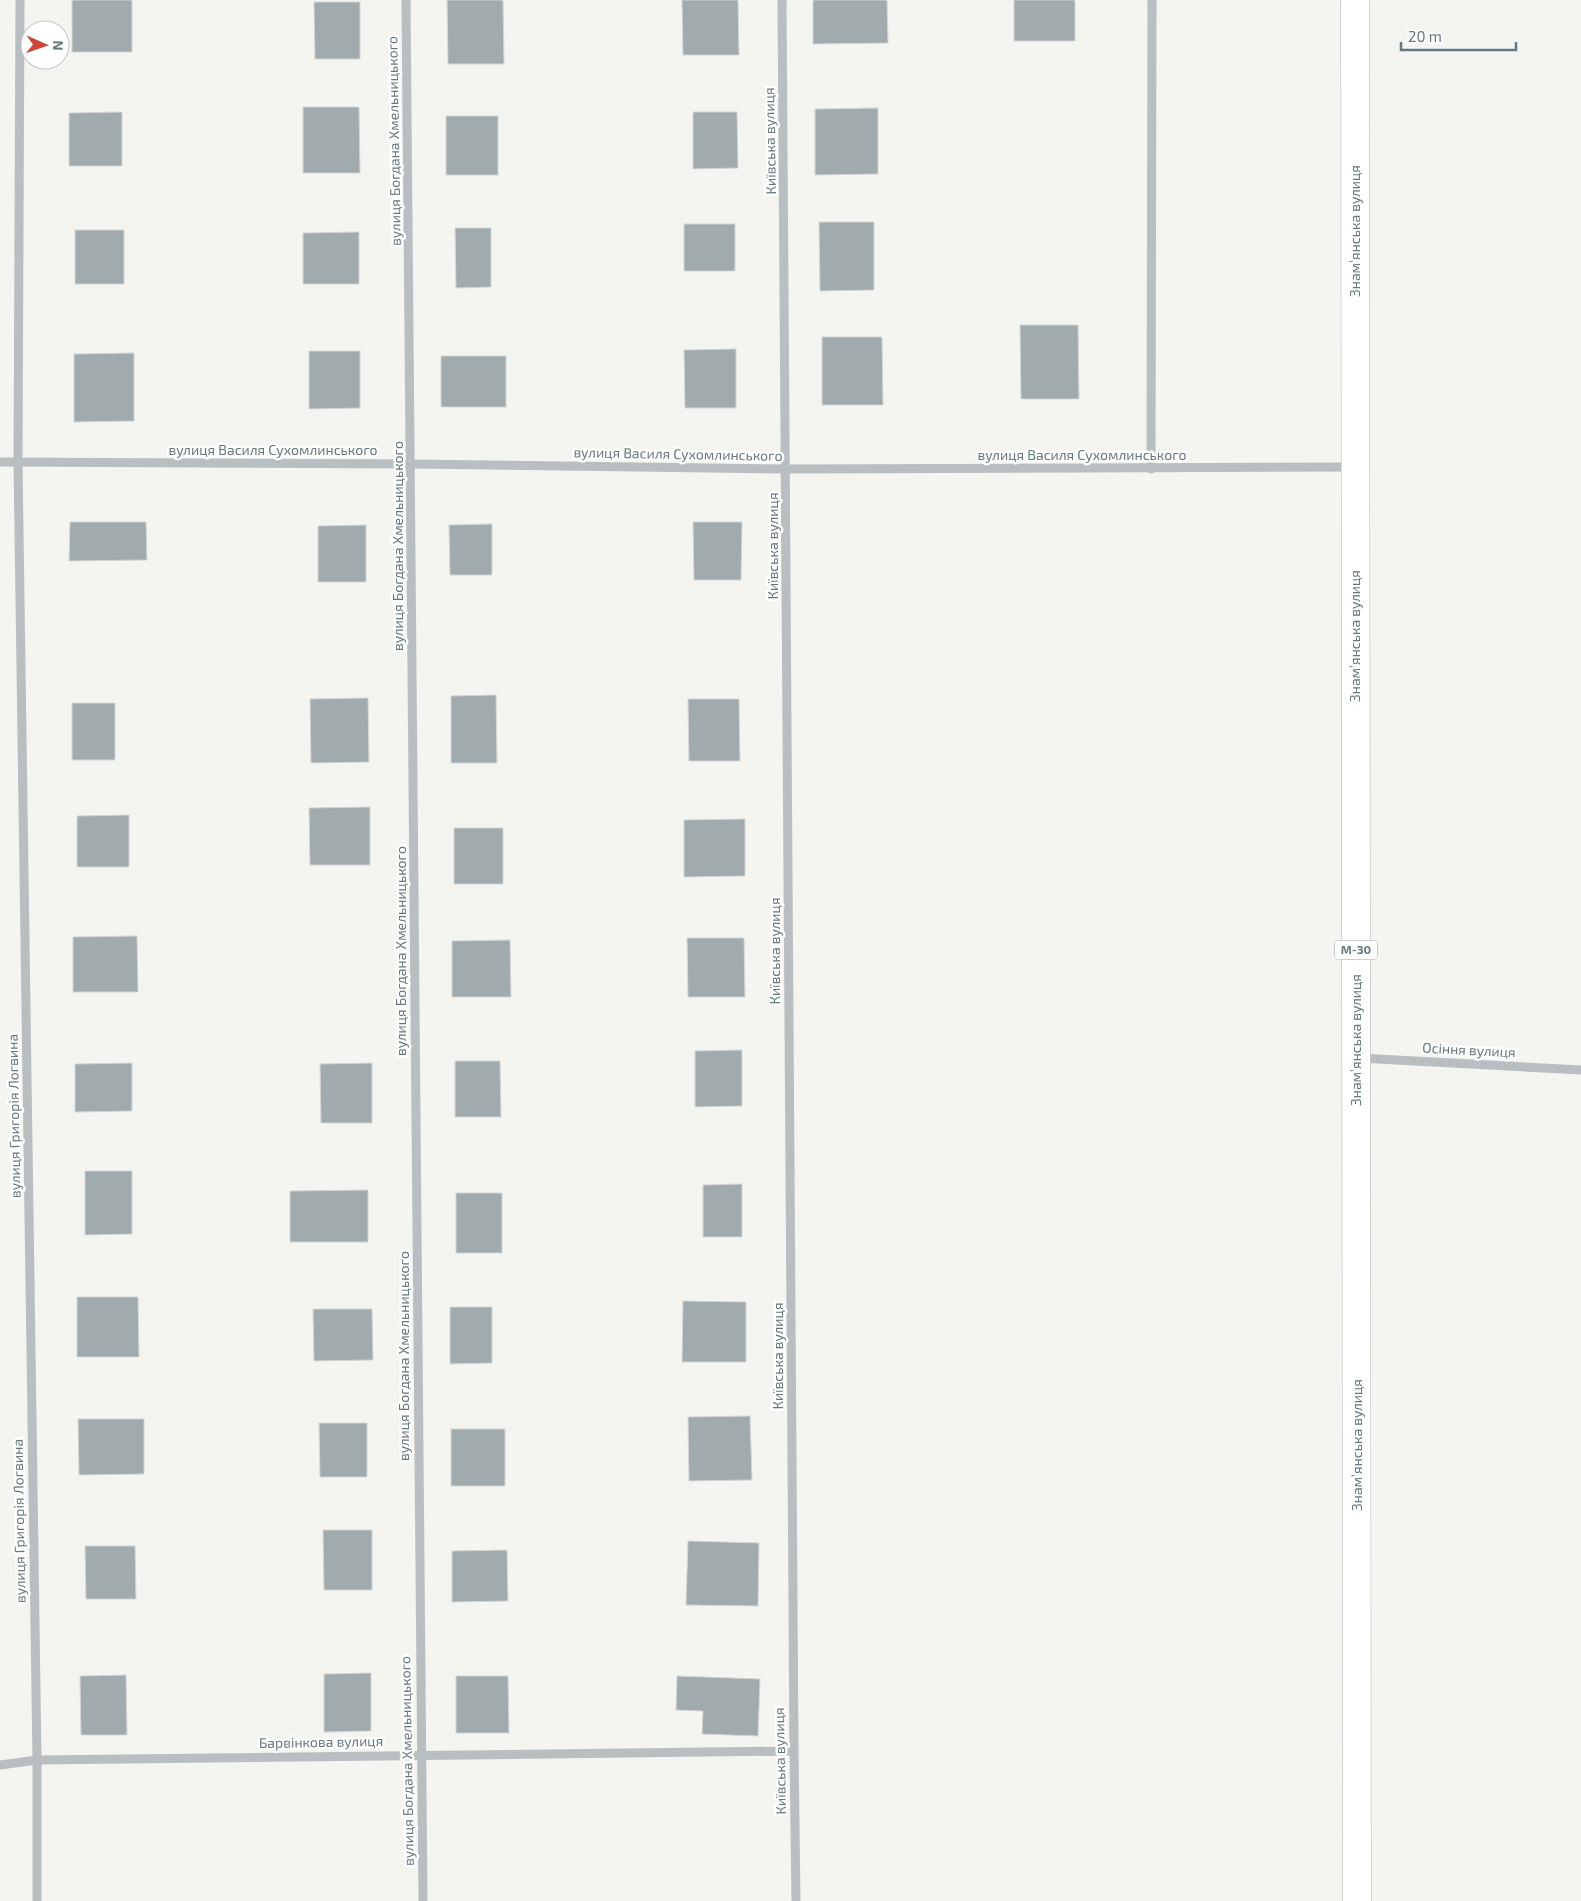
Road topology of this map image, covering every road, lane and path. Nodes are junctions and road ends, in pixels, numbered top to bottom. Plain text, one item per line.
1 (20, 0) edge
2 (406, 0) edge
3 (782, 0) edge
4 (1152, 0) edge
5 (1355, 0) edge
6 (0, 462) edge
7 (18, 463) junction
8 (411, 464) junction
9 (1355, 467) junction
10 (786, 469) junction
11 (1151, 469) junction
12 (1356, 1058) junction
13 (1581, 1070) edge
14 (794, 1751) junction
15 (421, 1754) junction
16 (37, 1760) junction
17 (0, 1765) edge
18 (37, 1901) edge
19 (423, 1901) edge
20 (796, 1901) edge
21 (1357, 1901) edge

1 - 7 street, вулиця Григорія Логвина
2 - 8 street, вулиця Богдана Хмельницького
3 - 10 street, Київська вулиця
4 - 11 street
5 - 9 highway, Знамʼянська вулиця / М-30
6 - 7 street, вулиця Василя Сухомлинського
7 - 8 street, вулиця Василя Сухомлинського
7 - 16 street, вулиця Григорія Логвина
8 - 10 street, вулиця Василя Сухомлинського
8 - 15 street, вулиця Богдана Хмельницького
9 - 11 street, вулиця Василя Сухомлинського
9 - 12 highway, Знамʼянська вулиця / М-30
10 - 11 street, вулиця Василя Сухомлинського
10 - 14 street, Київська вулиця
12 - 13 street, Осіння вулиця
12 - 21 highway, Знамʼянська вулиця / М-30
14 - 15 street, Барвінкова вулиця
14 - 20 street, Київська вулиця
15 - 16 street, Барвінкова вулиця
15 - 19 street, вулиця Богдана Хмельницького
16 - 17 street, Барвінкова вулиця
16 - 18 street, вулиця Григорія Логвина

